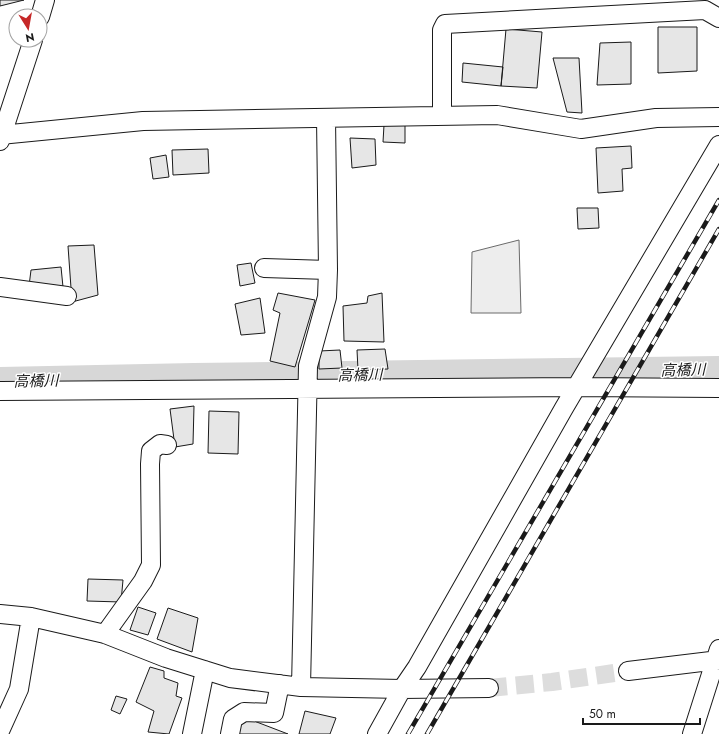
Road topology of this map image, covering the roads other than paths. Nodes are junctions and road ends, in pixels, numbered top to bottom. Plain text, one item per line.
1 (719, 18) edge
2 (30, 48) edge
3 (442, 116) junction
4 (719, 117) edge
5 (326, 118) junction
6 (1, 137) edge
7 (719, 145) edge
8 (264, 268) dead end
9 (328, 270) junction
10 (0, 287) edge
11 (66, 296) dead end
12 (576, 387) junction
13 (719, 388) edge
14 (307, 389) junction
15 (0, 391) edge
16 (167, 444) dead end
17 (0, 614) edge
18 (31, 617) junction
19 (105, 634) junction
20 (718, 656) edge
21 (205, 670) junction
22 (628, 671) tunnel mouth
23 (280, 684) junction
24 (301, 687) junction
25 (489, 688) tunnel mouth
26 (402, 689) junction
27 (0, 731) edge
28 (192, 734) edge
29 (230, 734) edge
30 (377, 734) edge
31 (692, 734) edge

1 - 3 street
2 - 6 street
3 - 4 street
3 - 5 street
5 - 6 street
5 - 9 street
7 - 12 street
8 - 9 street
9 - 14 street
10 - 11 street
12 - 13 street
12 - 14 street
12 - 26 street
14 - 15 street
14 - 24 street
16 - 19 street
17 - 18 street
18 - 19 street
18 - 27 street
19 - 21 street
20 - 22 street
20 - 31 street
21 - 23 street
21 - 28 street
23 - 24 street
23 - 29 street
24 - 26 street
25 - 26 street
26 - 30 street

